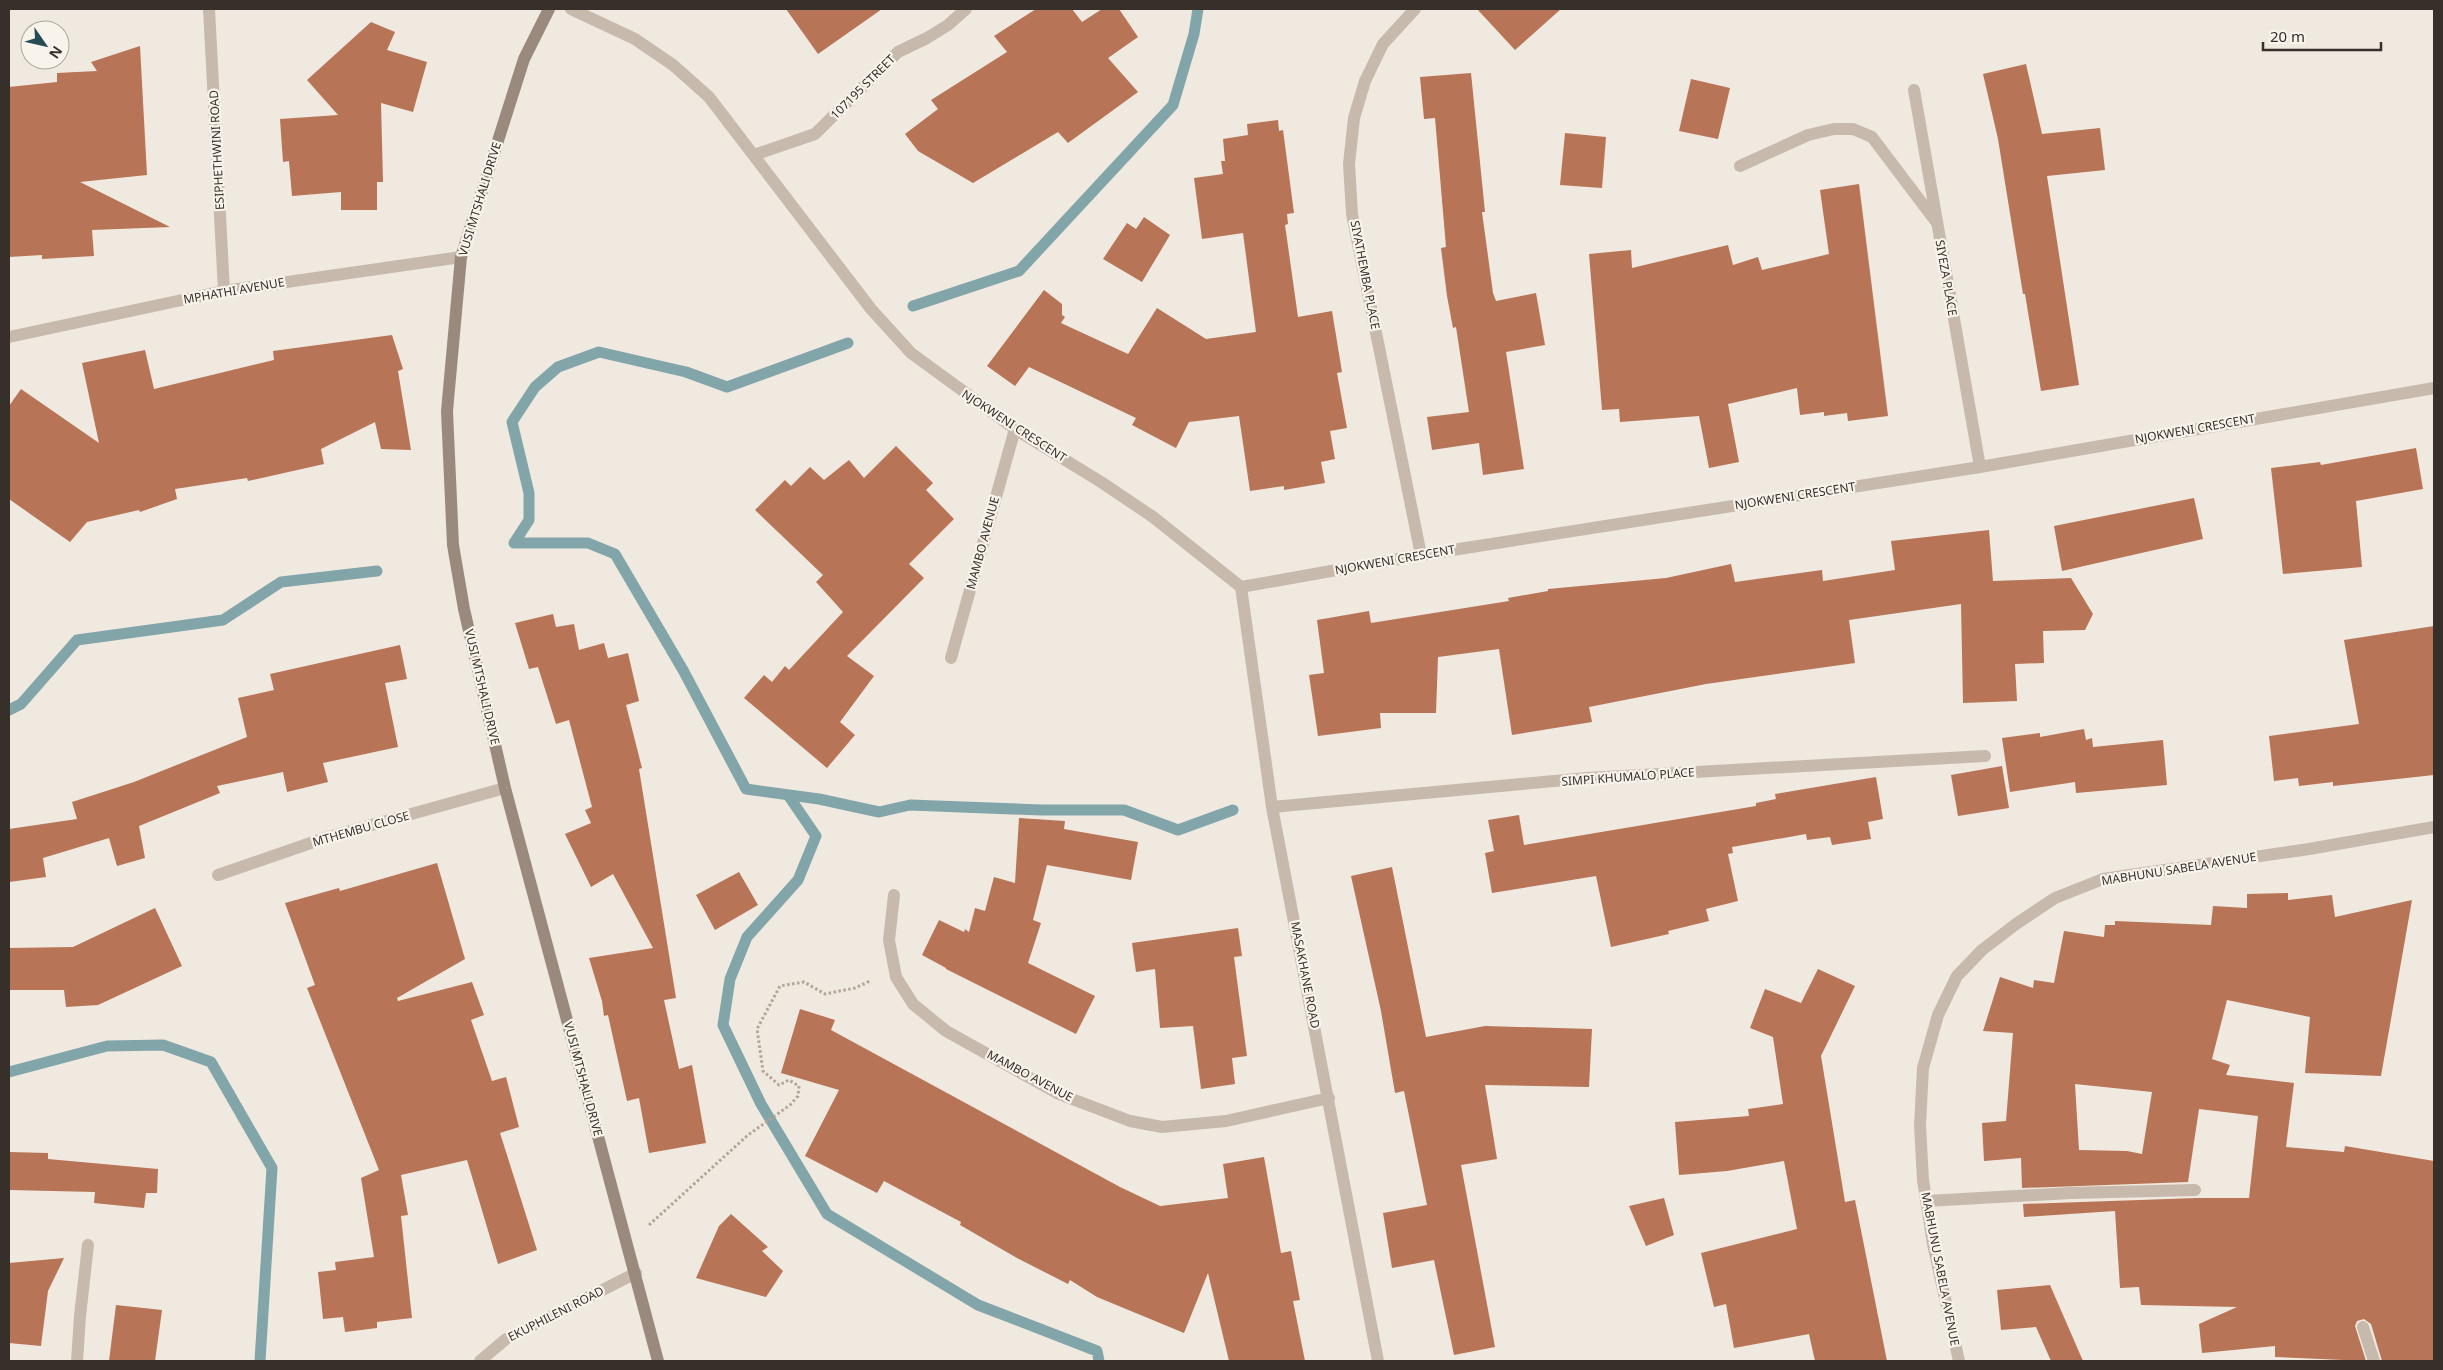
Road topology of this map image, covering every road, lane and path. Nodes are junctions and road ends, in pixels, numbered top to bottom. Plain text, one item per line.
1 (209, 9) edge
2 (549, 9) edge
3 (571, 9) edge
4 (966, 9) edge
5 (1415, 9) edge
6 (1914, 90) dead end
7 (754, 155) junction
8 (1740, 166) dead end
9 (1936, 223) junction
10 (461, 256) junction
11 (224, 290) junction
12 (9, 338) edge
13 (2434, 388) edge
14 (1014, 429) junction
15 (1980, 467) junction
16 (1421, 555) junction
17 (1241, 587) junction
18 (952, 658) dead end
19 (1984, 756) dead end
20 (505, 788) junction
21 (1272, 807) junction
22 (2434, 827) edge
23 (218, 874) dead end
24 (894, 895) dead end
25 (895, 970) junction
26 (1329, 1098) junction
27 (2195, 1190) dead end
28 (1926, 1201) junction
29 (628, 1244) junction
30 (88, 1246) dead end
31 (636, 1273) junction
32 (2363, 1326) dead end
33 (77, 1361) edge
34 (480, 1361) edge
35 (658, 1361) edge
36 (1378, 1361) edge
37 (1959, 1361) edge
38 (2374, 1361) edge

1 - 11 street, ESIPHETHWINI ROAD
2 - 10 street, VUSI MTSHALI DRIVE
3 - 7 street, NJOKWENI CRESCENT
4 - 7 street, 107195 STREET
5 - 16 street, SIYATHEMBA PLACE
6 - 9 street, SIYEZA PLACE
7 - 14 street, NJOKWENI CRESCENT
8 - 9 street
9 - 15 street, SIYEZA PLACE
10 - 11 street, MPHATHI AVENUE
10 - 20 street, VUSI MTSHALI DRIVE
11 - 12 street, MPHATHI AVENUE
13 - 15 street, NJOKWENI CRESCENT
14 - 17 street, NJOKWENI CRESCENT
14 - 18 street, MAMBO AVENUE
15 - 16 street, NJOKWENI CRESCENT
16 - 17 street, NJOKWENI CRESCENT
17 - 21 street, MASAKHANE ROAD
19 - 21 street, SIMPI KHUMALO PLACE
20 - 23 street, MTHEMBU CLOSE
20 - 29 street, VUSI MTSHALI DRIVE
21 - 26 street, MASAKHANE ROAD
22 - 28 street, MABHUNU SABELA AVENUE
24 - 25 street, MAMBO AVENUE
25 - 26 street, MAMBO AVENUE
25 - 29 path
26 - 36 street, MASAKHANE ROAD
27 - 28 street
28 - 37 street, MABHUNU SABELA AVENUE
29 - 31 street, VUSI MTSHALI DRIVE
30 - 33 street
31 - 34 street, EKUPHILENI ROAD
31 - 35 street, VUSI MTSHALI DRIVE
32 - 38 street

